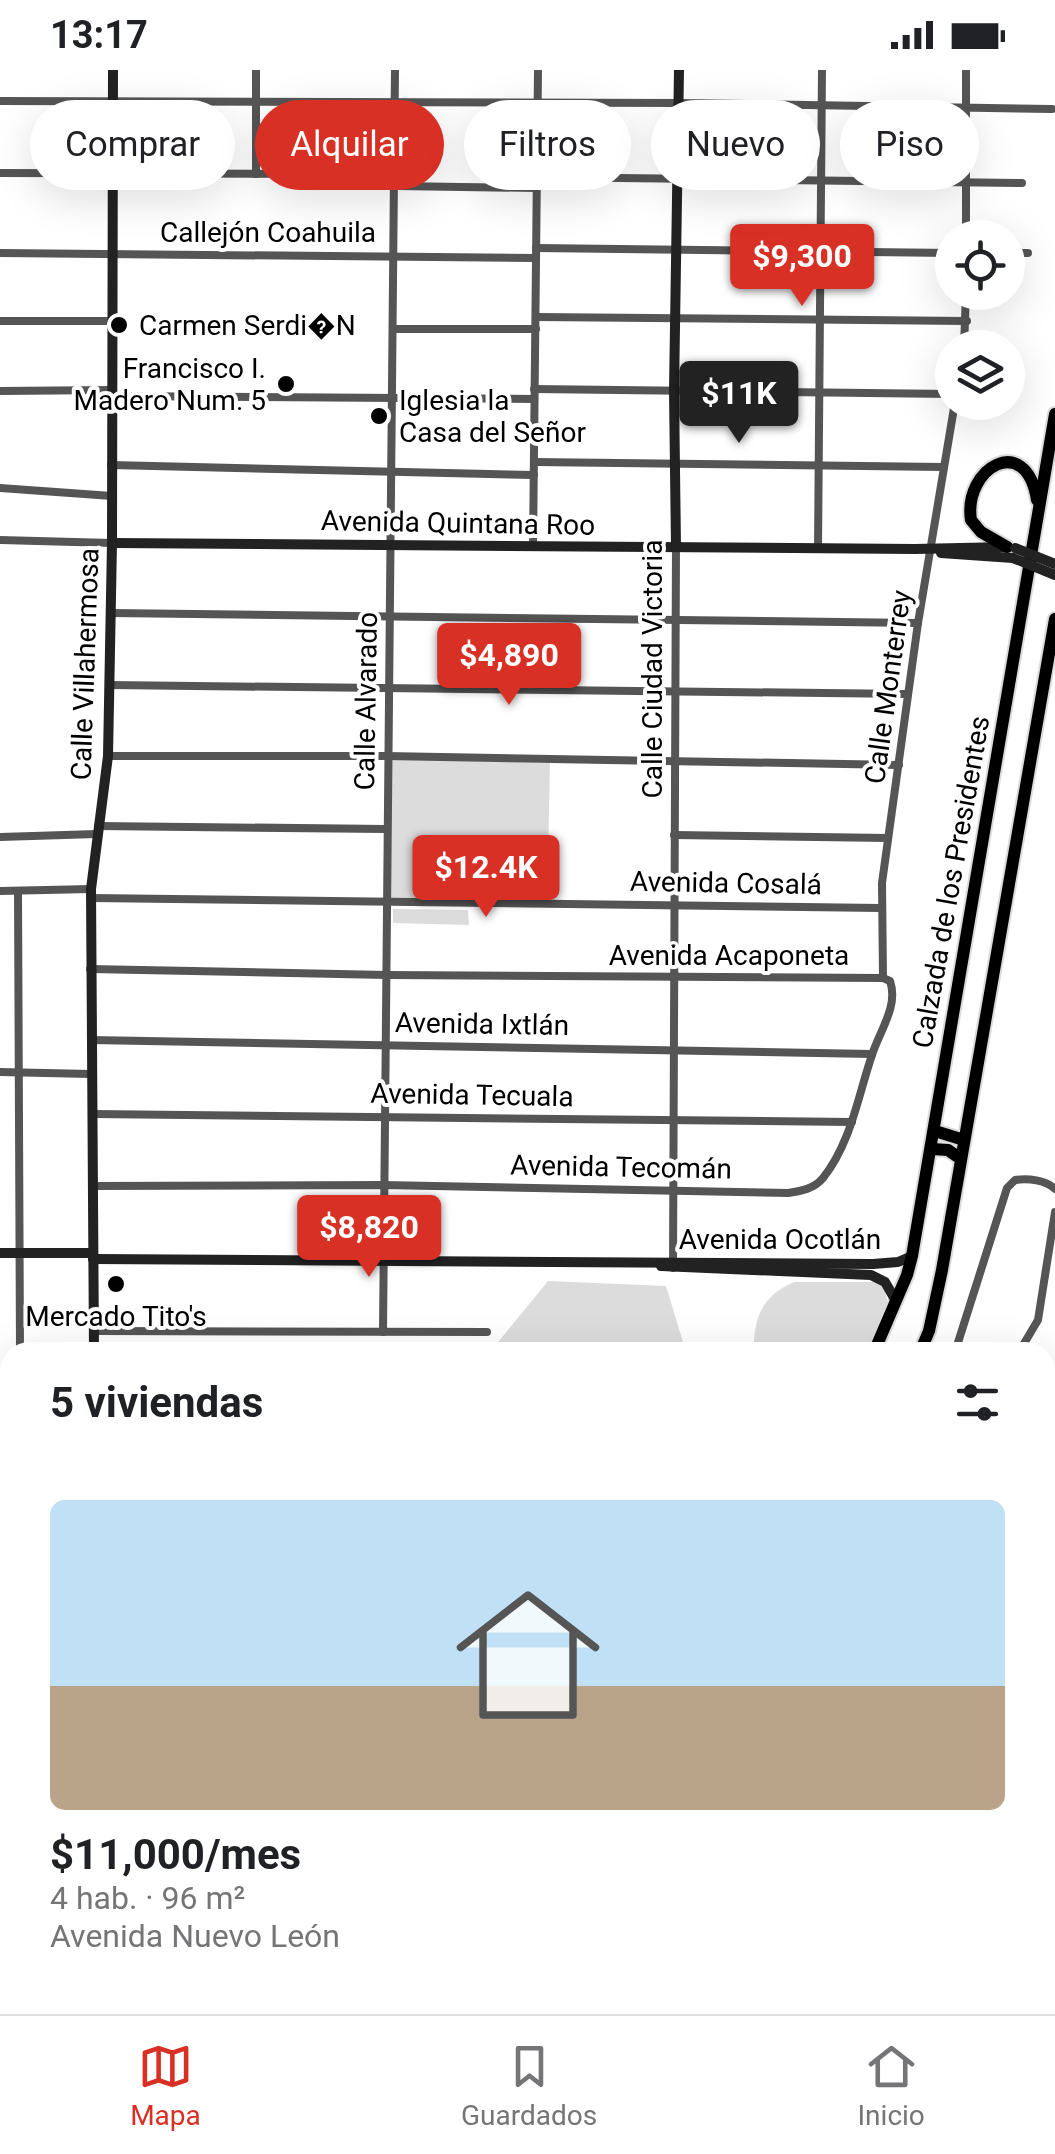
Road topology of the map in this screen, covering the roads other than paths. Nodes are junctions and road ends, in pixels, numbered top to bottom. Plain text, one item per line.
1 (113, 70) edge
2 (256, 70) edge
3 (395, 70) edge
4 (538, 70) edge
5 (679, 70) edge
6 (822, 70) edge
7 (966, 70) edge
8 (112, 100) edge
9 (256, 100) edge
10 (396, 100) edge
11 (537, 100) edge
12 (679, 100) edge
13 (966, 100) edge
14 (0, 101) edge
15 (30, 101) edge
16 (822, 104) junction
17 (840, 104) edge
18 (979, 108) edge
19 (1052, 109) dead end
20 (0, 172) edge
21 (30, 172) edge
22 (822, 180) junction
23 (840, 180) edge
24 (979, 182) edge
25 (1022, 182) dead end
26 (112, 190) edge
27 (396, 190) edge
28 (536, 190) edge
29 (679, 190) edge
30 (966, 190) edge
31 (966, 220) edge
32 (677, 250) junction
33 (821, 251) junction
34 (935, 252) edge
35 (0, 253) edge
36 (111, 253) junction
37 (536, 253) junction
38 (1025, 254) edge
39 (1028, 254) dead end
40 (394, 255) junction
41 (966, 310) edge
42 (536, 317) junction
43 (675, 318) junction
44 (820, 320) junction
45 (0, 321) edge
46 (110, 321) junction
47 (966, 321) junction
48 (393, 329) junction
49 (536, 330) junction
50 (965, 330) edge
51 (0, 390) edge
52 (674, 391) junction
53 (820, 392) junction
54 (111, 393) junction
55 (534, 394) junction
56 (935, 394) edge
57 (393, 399) junction
58 (1055, 414) edge
59 (952, 420) edge
60 (534, 462) junction
61 (111, 464) junction
62 (676, 464) junction
63 (819, 466) junction
64 (943, 466) junction
65 (391, 472) junction
66 (534, 475) junction
67 (0, 488) edge
68 (112, 496) junction
69 (1039, 511) junction
70 (0, 540) edge
71 (112, 543) junction
72 (392, 544) junction
73 (533, 546) junction
74 (676, 548) junction
75 (818, 548) junction
76 (930, 550) junction
77 (1012, 551) junction
78 (1055, 564) edge
79 (1055, 575) edge
80 (110, 613) junction
81 (390, 616) junction
82 (675, 619) junction
83 (1055, 619) edge
84 (918, 624) junction
85 (110, 684) junction
86 (389, 688) junction
87 (674, 691) junction
88 (908, 694) junction
89 (108, 756) junction
90 (386, 756) junction
91 (674, 763) junction
92 (899, 765) junction
93 (98, 830) junction
94 (386, 830) junction
95 (674, 835) junction
96 (0, 837) edge
97 (888, 838) junction
98 (18, 890) junction
99 (0, 891) edge
100 (91, 894) junction
101 (387, 900) junction
102 (673, 906) junction
103 (881, 908) junction
104 (90, 969) junction
105 (387, 975) junction
106 (672, 978) junction
107 (885, 979) junction
108 (91, 1040) junction
109 (386, 1045) junction
110 (673, 1049) junction
111 (872, 1054) junction
112 (0, 1072) edge
113 (20, 1072) junction
114 (91, 1074) junction
115 (92, 1114) junction
116 (385, 1116) junction
117 (672, 1120) junction
118 (852, 1122) junction
119 (935, 1131) junction
120 (964, 1140) junction
121 (932, 1148) junction
122 (961, 1159) junction
123 (383, 1185) junction
124 (92, 1186) junction
125 (672, 1189) junction
126 (1055, 1189) edge
127 (788, 1192) joint
128 (1055, 1212) edge
129 (19, 1253) junction
130 (0, 1254) edge
131 (93, 1256) junction
132 (912, 1256) junction
133 (383, 1260) junction
134 (673, 1264) junction
135 (896, 1302) junction
136 (94, 1331) junction
137 (382, 1332) junction
138 (487, 1332) dead end
139 (20, 1342) edge
140 (94, 1342) edge
141 (878, 1342) edge
142 (923, 1342) edge
143 (958, 1342) edge
144 (1025, 1342) edge

1 - 8 main road, Calle Villahermosa
2 - 9 street
3 - 10 street, Calle Alvarado
4 - 11 street
5 - 12 main road, Calle Ciudad Victoria
6 - 16 street
7 - 13 street
14 - 15 street
16 - 17 street
16 - 22 street
18 - 19 street
20 - 21 street
22 - 23 street
22 - 33 street
24 - 25 street
26 - 36 main road, Calle Villahermosa
27 - 40 street, Calle Alvarado
28 - 37 street
29 - 32 main road, Calle Ciudad Victoria
30 - 31 street
32 - 33 street, Callejón Coahuila
32 - 37 street, Callejón Coahuila
32 - 43 main road, Calle Ciudad Victoria
33 - 34 street, Callejón Coahuila
33 - 44 street
35 - 36 street, Callejón Coahuila
36 - 40 street, Callejón Coahuila
36 - 46 main road, Calle Villahermosa
37 - 40 street, Callejón Coahuila
37 - 42 street
38 - 39 street
40 - 48 street, Calle Alvarado
41 - 47 street
42 - 43 street
42 - 49 street
43 - 44 street
43 - 52 main road, Calle Ciudad Victoria
44 - 47 street
44 - 53 street
45 - 46 street
46 - 54 main road, Calle Villahermosa
47 - 50 street
48 - 49 street
48 - 57 street, Calle Alvarado
49 - 55 street
51 - 54 street
52 - 53 street
52 - 55 street
52 - 62 main road, Calle Ciudad Victoria
53 - 56 street
53 - 63 street
54 - 57 street
54 - 61 main road, Calle Villahermosa
55 - 57 street
55 - 60 street
57 - 65 street, Calle Alvarado
58 - 69 highway, Calzada de los Presidentes
59 - 64 street, Calle Monterrey
60 - 62 street
60 - 66 street
61 - 65 street
61 - 68 main road, Calle Villahermosa
62 - 63 street
62 - 74 main road, Calle Ciudad Victoria
63 - 64 street
63 - 75 street
64 - 76 street, Calle Monterrey
65 - 66 street
65 - 72 street, Calle Alvarado
66 - 73 street
67 - 68 street
68 - 71 main road, Calle Villahermosa
69 - 77 highway
69 - 119 highway, Calzada de los Presidentes
70 - 71 street, Avenida Quintana Roo
71 - 72 main road, Avenida Quintana Roo
71 - 80 main road, Calle Villahermosa
72 - 73 main road, Avenida Quintana Roo
72 - 81 street, Calle Alvarado
73 - 74 main road, Avenida Quintana Roo
74 - 75 main road, Avenida Quintana Roo
74 - 82 street, Calle Ciudad Victoria
75 - 76 main road, Avenida Quintana Roo
76 - 77 main road, Avenida Quintana Roo
76 - 84 street, Calle Monterrey
77 - 78 main road, bridge
77 - 79 main road, bridge
80 - 81 street
80 - 85 main road, Calle Villahermosa
81 - 82 street
81 - 86 street, Calle Alvarado
82 - 84 street
82 - 87 street, Calle Ciudad Victoria
83 - 120 highway, Calzada de los Presidentes
84 - 88 street, Calle Monterrey
85 - 86 street
85 - 89 main road, Calle Villahermosa
86 - 87 street
86 - 90 street, Calle Alvarado
87 - 88 street
87 - 91 street, Calle Ciudad Victoria
88 - 92 street, Calle Monterrey
89 - 90 street
89 - 93 main road, Calle Villahermosa
90 - 91 street
90 - 94 street, Calle Alvarado
91 - 92 street
91 - 95 street, Calle Ciudad Victoria
92 - 97 street, Calle Monterrey
93 - 94 street
93 - 96 street
93 - 100 main road, Calle Villahermosa
94 - 101 street, Calle Alvarado
95 - 97 street
95 - 102 street, Calle Ciudad Victoria
97 - 103 street, Calle Monterrey
98 - 99 street, Avenida Cosalá
98 - 100 street, Avenida Cosalá
98 - 113 street
100 - 101 street, Avenida Cosalá
100 - 104 main road, Calle Villahermosa
101 - 102 street, Avenida Cosalá
101 - 105 street, Calle Alvarado
102 - 103 street, Avenida Cosalá
102 - 106 street, Calle Ciudad Victoria
103 - 107 street, Calle Monterrey
104 - 105 street, Avenida Acaponeta
104 - 108 main road, Calle Villahermosa
105 - 106 street, Avenida Acaponeta
105 - 109 street, Calle Alvarado
106 - 107 street, Avenida Acaponeta
106 - 110 street, Calle Ciudad Victoria
107 - 111 street, Calle Monterrey
108 - 109 street, Avenida Ixtlán
108 - 114 main road, Calle Villahermosa
109 - 110 street, Avenida Ixtlán
109 - 116 street, Calle Alvarado
110 - 111 street, Avenida Ixtlán
110 - 117 street, Calle Ciudad Victoria
111 - 118 street, Calle Monterrey
112 - 113 street
113 - 114 street
113 - 129 street
114 - 115 main road, Calle Villahermosa
115 - 116 street, Avenida Tecuala
115 - 124 main road, Calle Villahermosa
116 - 117 street, Avenida Tecuala
116 - 123 street, Calle Alvarado
117 - 118 street, Avenida Tecuala
117 - 125 street, Calle Ciudad Victoria
118 - 127 street, Calle Monterrey
119 - 120 highway
119 - 121 highway, Calzada de los Presidentes
120 - 122 highway, Calzada de los Presidentes
121 - 122 highway
121 - 132 highway, Calzada de los Presidentes
122 - 142 highway, Calzada de los Presidentes
123 - 124 street, Avenida Tecomán
123 - 125 street, Avenida Tecomán
123 - 133 street, Calle Alvarado
124 - 131 main road, Calle Villahermosa
125 - 127 street, Avenida Tecomán
125 - 134 street, Calle Ciudad Victoria
126 - 143 street
128 - 144 street
129 - 130 main road, Avenida Ocotlán
129 - 131 main road, Avenida Ocotlán
129 - 139 street
131 - 133 main road, Avenida Ocotlán
131 - 136 main road, Calle Villahermosa
132 - 134 main road, Avenida Ocotlán
132 - 135 highway, Calzada de los Presidentes
133 - 134 main road, Avenida Ocotlán
133 - 137 street, Calle Alvarado
134 - 135 main road, Avenida Ocotlán
135 - 141 highway, Calzada de los Presidentes
136 - 137 street
136 - 140 main road, Calle Villahermosa
137 - 138 street

